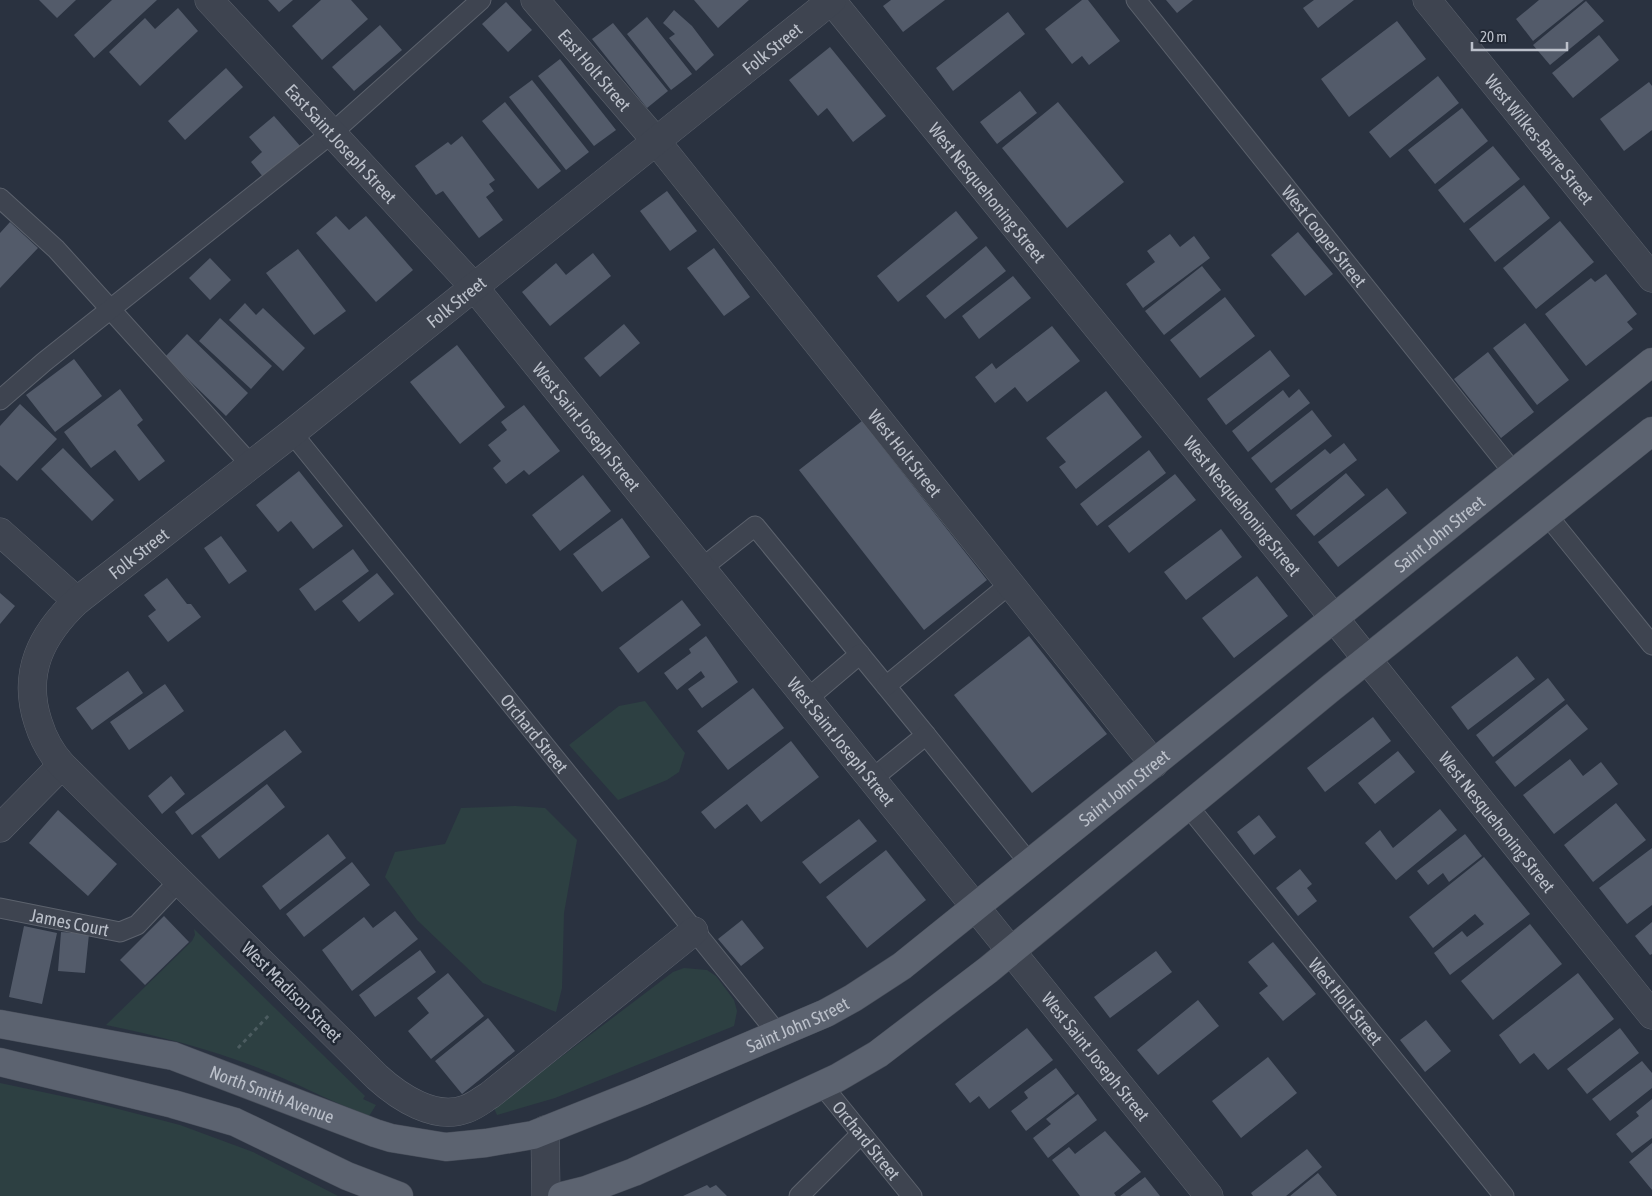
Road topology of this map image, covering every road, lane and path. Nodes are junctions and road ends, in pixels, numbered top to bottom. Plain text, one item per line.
1 (209, 0) edge
2 (481, 0) edge
3 (534, 0) edge
4 (831, 0) edge
5 (1136, 0) edge
6 (1427, 0) edge
7 (332, 133) junction
8 (656, 141) junction
9 (0, 198) edge
10 (1652, 278) edge
11 (474, 287) junction
12 (109, 309) junction
13 (1652, 362) edge
14 (0, 400) edge
15 (1652, 431) edge
16 (292, 433) junction
17 (251, 465) junction
18 (1514, 473) junction
19 (1547, 515) junction
20 (0, 532) edge
21 (702, 568) junction
22 (1010, 584) junction
23 (77, 601) junction
24 (1334, 618) junction
25 (1652, 645) edge
26 (860, 654) junction
27 (1367, 660) junction
28 (886, 686) junction
29 (807, 698) junction
30 (926, 735) junction
31 (1154, 764) junction
32 (62, 765) junction
33 (872, 779) junction
34 (1188, 806) junction
35 (0, 828) edge
36 (1030, 864) junction
37 (179, 881) junction
38 (976, 907) junction
39 (0, 908) edge
40 (694, 931) junction
41 (1011, 951) junction
42 (291, 991) junction
43 (1652, 1015) edge
44 (0, 1024) edge
45 (778, 1034) junction
46 (237, 1048) dead end
47 (0, 1062) edge
48 (822, 1086) junction
49 (545, 1130) junction
50 (861, 1134) junction
51 (399, 1196) edge
52 (546, 1196) edge
53 (562, 1196) edge
54 (799, 1196) edge
55 (912, 1196) edge
56 (1209, 1196) edge
57 (1504, 1196) edge

1 - 7 street, East Saint Joseph Street
2 - 7 lane
3 - 8 street, East Holt Street
4 - 8 street, Folk Street
4 - 24 street, West Nesquehoning Street
5 - 18 lane, West Cooper Street
6 - 10 street, West Wilkes-Barre Street
7 - 11 street, East Saint Joseph Street
7 - 12 lane
8 - 11 street, Folk Street
8 - 22 street, West Holt Street
9 - 12 lane
11 - 16 street, Folk Street
11 - 21 street, West Saint Joseph Street
12 - 14 lane
12 - 17 lane
13 - 18 main road, Saint John Street
15 - 19 main road
16 - 17 street, Folk Street
16 - 40 lane, Orchard Street
17 - 23 street, Folk Street
18 - 24 main road, Saint John Street
19 - 25 lane
19 - 27 main road
20 - 23 street
21 - 26 lane
21 - 29 street, West Saint Joseph Street
22 - 28 lane
22 - 31 street, West Holt Street
23 - 32 street, West Madison Street
24 - 27 street, West Nesquehoning Street
24 - 31 main road, Saint John Street
26 - 28 lane
26 - 29 lane
27 - 34 main road
27 - 43 street, West Nesquehoning Street
28 - 30 lane
29 - 33 street, West Saint Joseph Street
30 - 33 lane
30 - 36 lane
31 - 36 main road, Saint John Street
32 - 35 street
32 - 37 street, West Madison Street
33 - 38 street, West Saint Joseph Street
34 - 41 main road
34 - 57 lane, West Holt Street
36 - 38 main road, Saint John Street
37 - 39 lane, James Court
37 - 42 street, West Madison Street
38 - 41 street, West Saint Joseph Street
38 - 45 main road, Saint John Street
40 - 42 street, West Madison Street
40 - 45 lane, Orchard Street
41 - 48 main road
41 - 56 street, West Saint Joseph Street
42 - 46 path
44 - 49 main road, North Smith Avenue
45 - 49 main road, Saint John Street
47 - 51 main road
48 - 50 lane, Orchard Street
48 - 53 main road
49 - 52 street
50 - 54 lane
50 - 55 lane, Orchard Street

